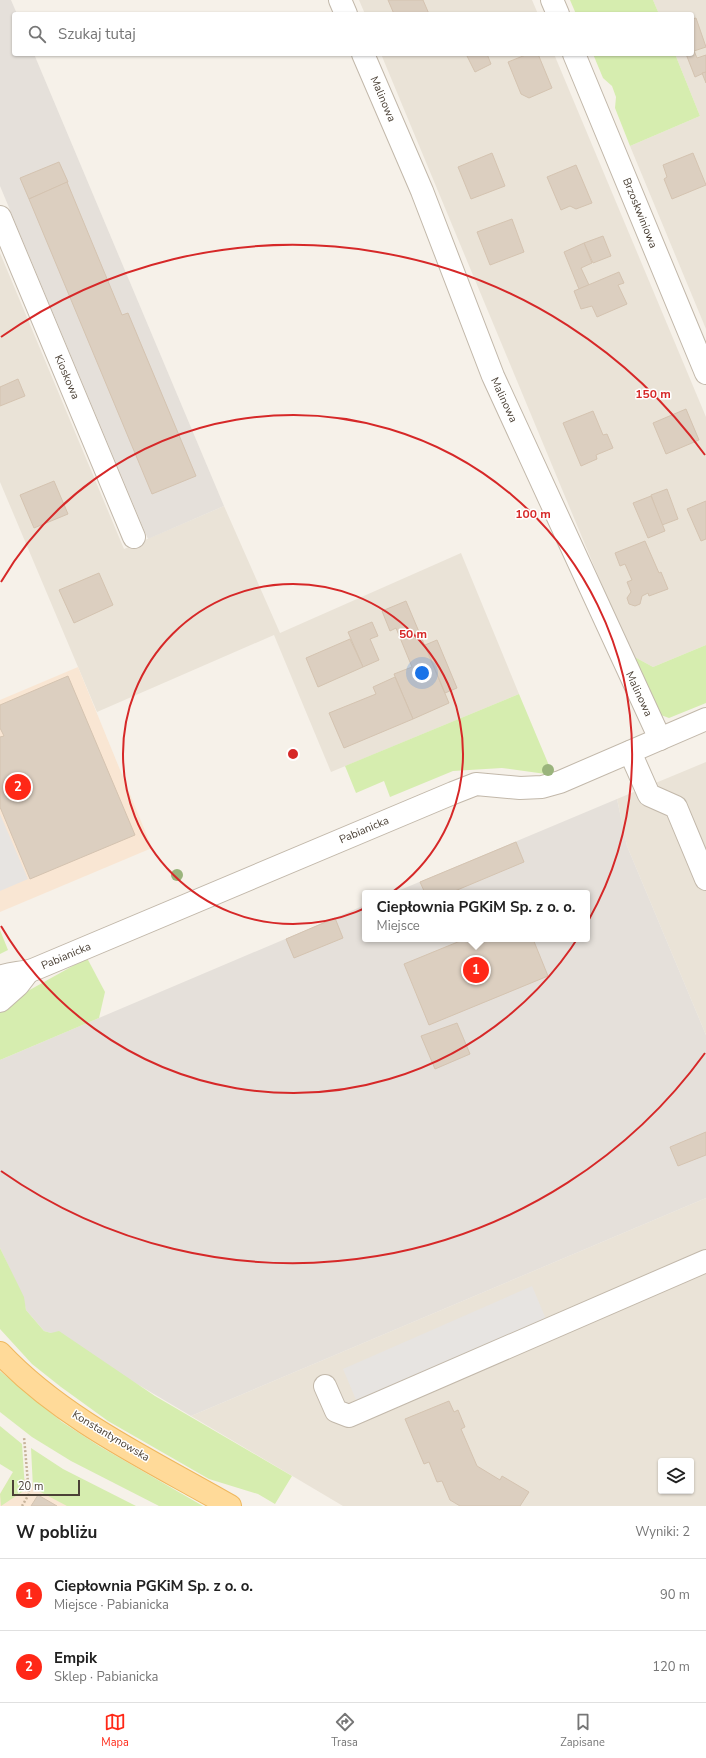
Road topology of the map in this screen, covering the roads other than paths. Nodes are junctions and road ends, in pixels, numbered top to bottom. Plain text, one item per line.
1 (340, 0) edge
2 (552, 0) edge
3 (345, 12) edge
4 (557, 12) edge
5 (365, 56) edge
6 (575, 56) edge
7 (0, 216) edge
8 (706, 373) edge
9 (134, 537) dead end
10 (706, 719) edge
11 (660, 739) junction
12 (630, 752) junction
13 (706, 879) edge
14 (28, 972) junction
15 (0, 977) edge
16 (0, 1001) edge
17 (706, 1261) edge
18 (0, 1353) edge
19 (324, 1386) dead end
20 (230, 1506) edge

1 - 3 street
2 - 4 street
5 - 11 street, Malinowa
6 - 8 street, Brzoskwiniowa
7 - 9 street, Kioskowa
10 - 11 street, Pabianicka
11 - 12 street, Pabianicka
12 - 13 street
12 - 14 street, Pabianicka
14 - 15 street, Pabianicka
14 - 16 street, Pabianicka
17 - 19 street
18 - 20 main road, Konstantynowska

